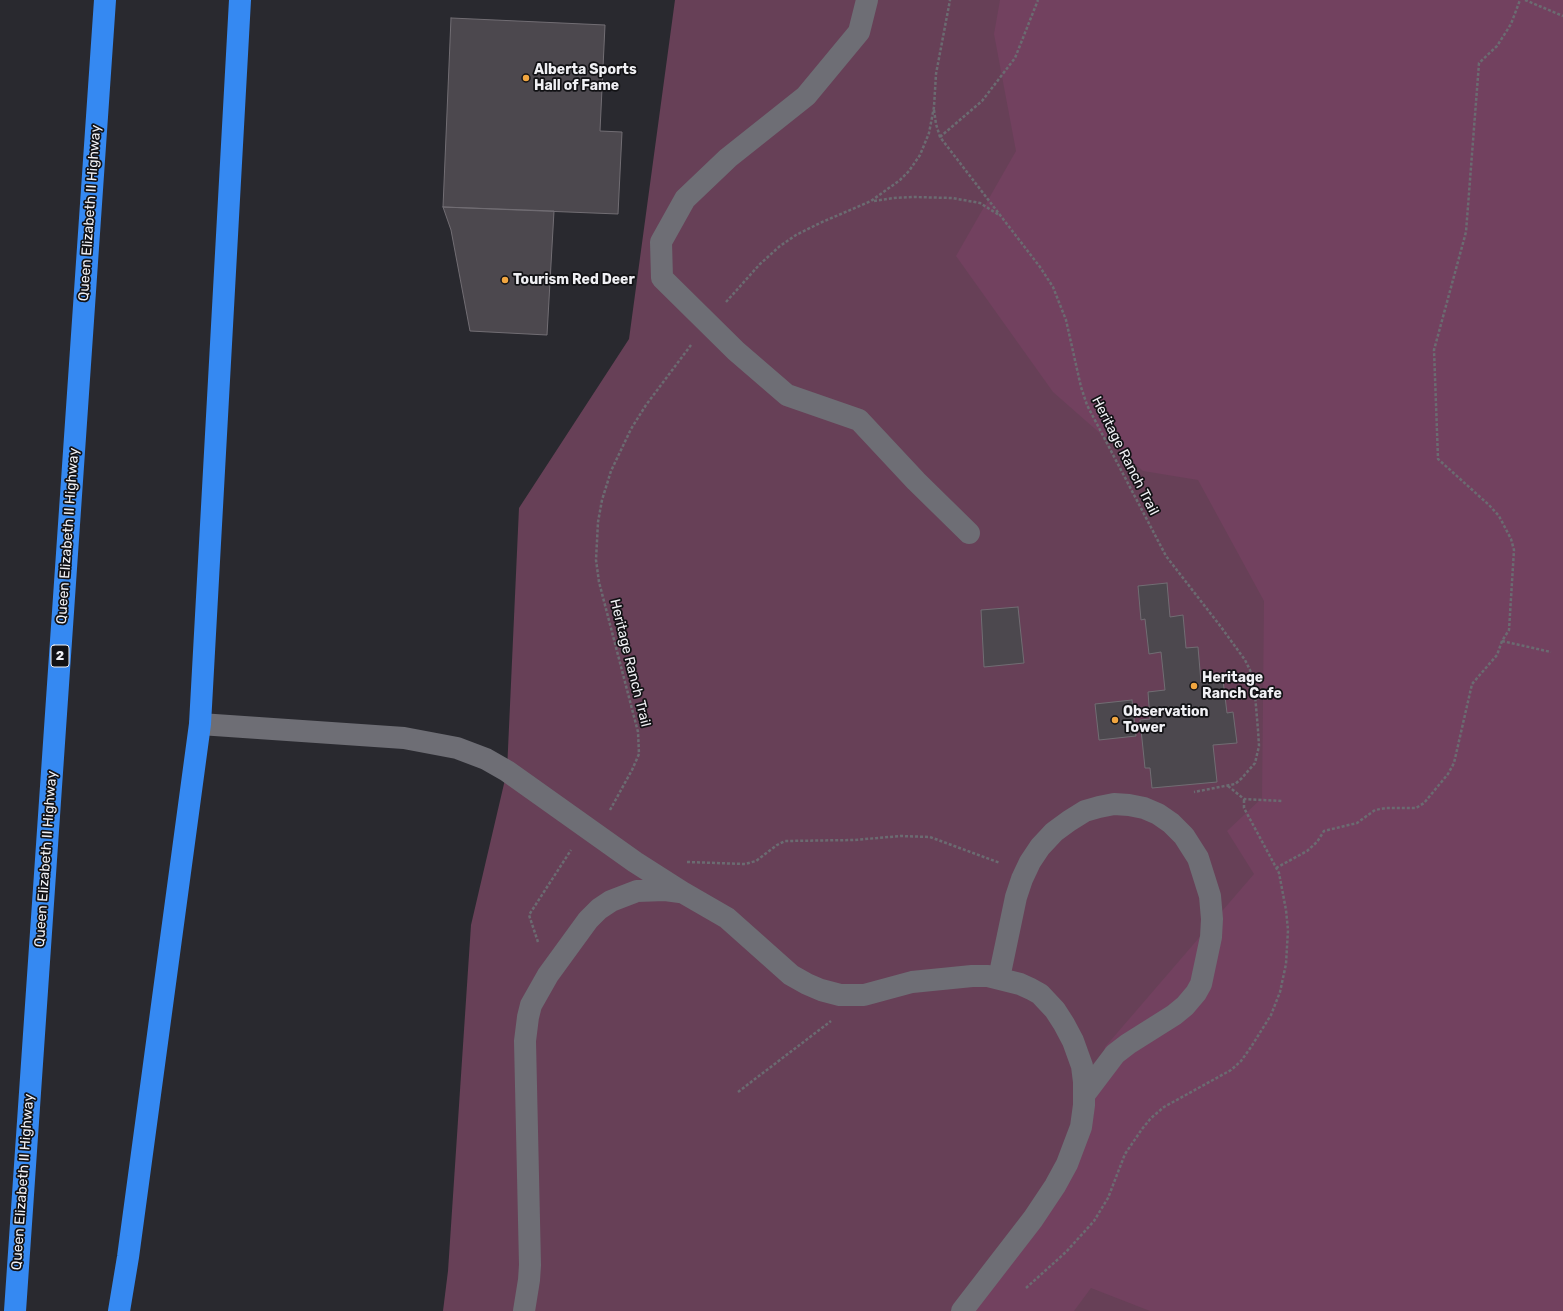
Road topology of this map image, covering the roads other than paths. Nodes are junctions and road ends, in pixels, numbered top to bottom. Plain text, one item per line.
1 (104, 0) edge
2 (240, 0) edge
3 (867, 0) edge
4 (968, 533) dead end
5 (200, 724) junction
6 (682, 892) junction
7 (999, 978) junction
8 (1084, 1095) junction
9 (15, 1311) edge
10 (119, 1311) edge
11 (524, 1311) edge
12 (962, 1311) edge

1 - 9 highway, Queen Elizabeth II Highway / 2
2 - 5 highway
3 - 4 lane
5 - 6 lane
5 - 10 highway
6 - 7 lane
6 - 11 lane
7 - 8 lane
7 - 8 lane
8 - 12 lane

